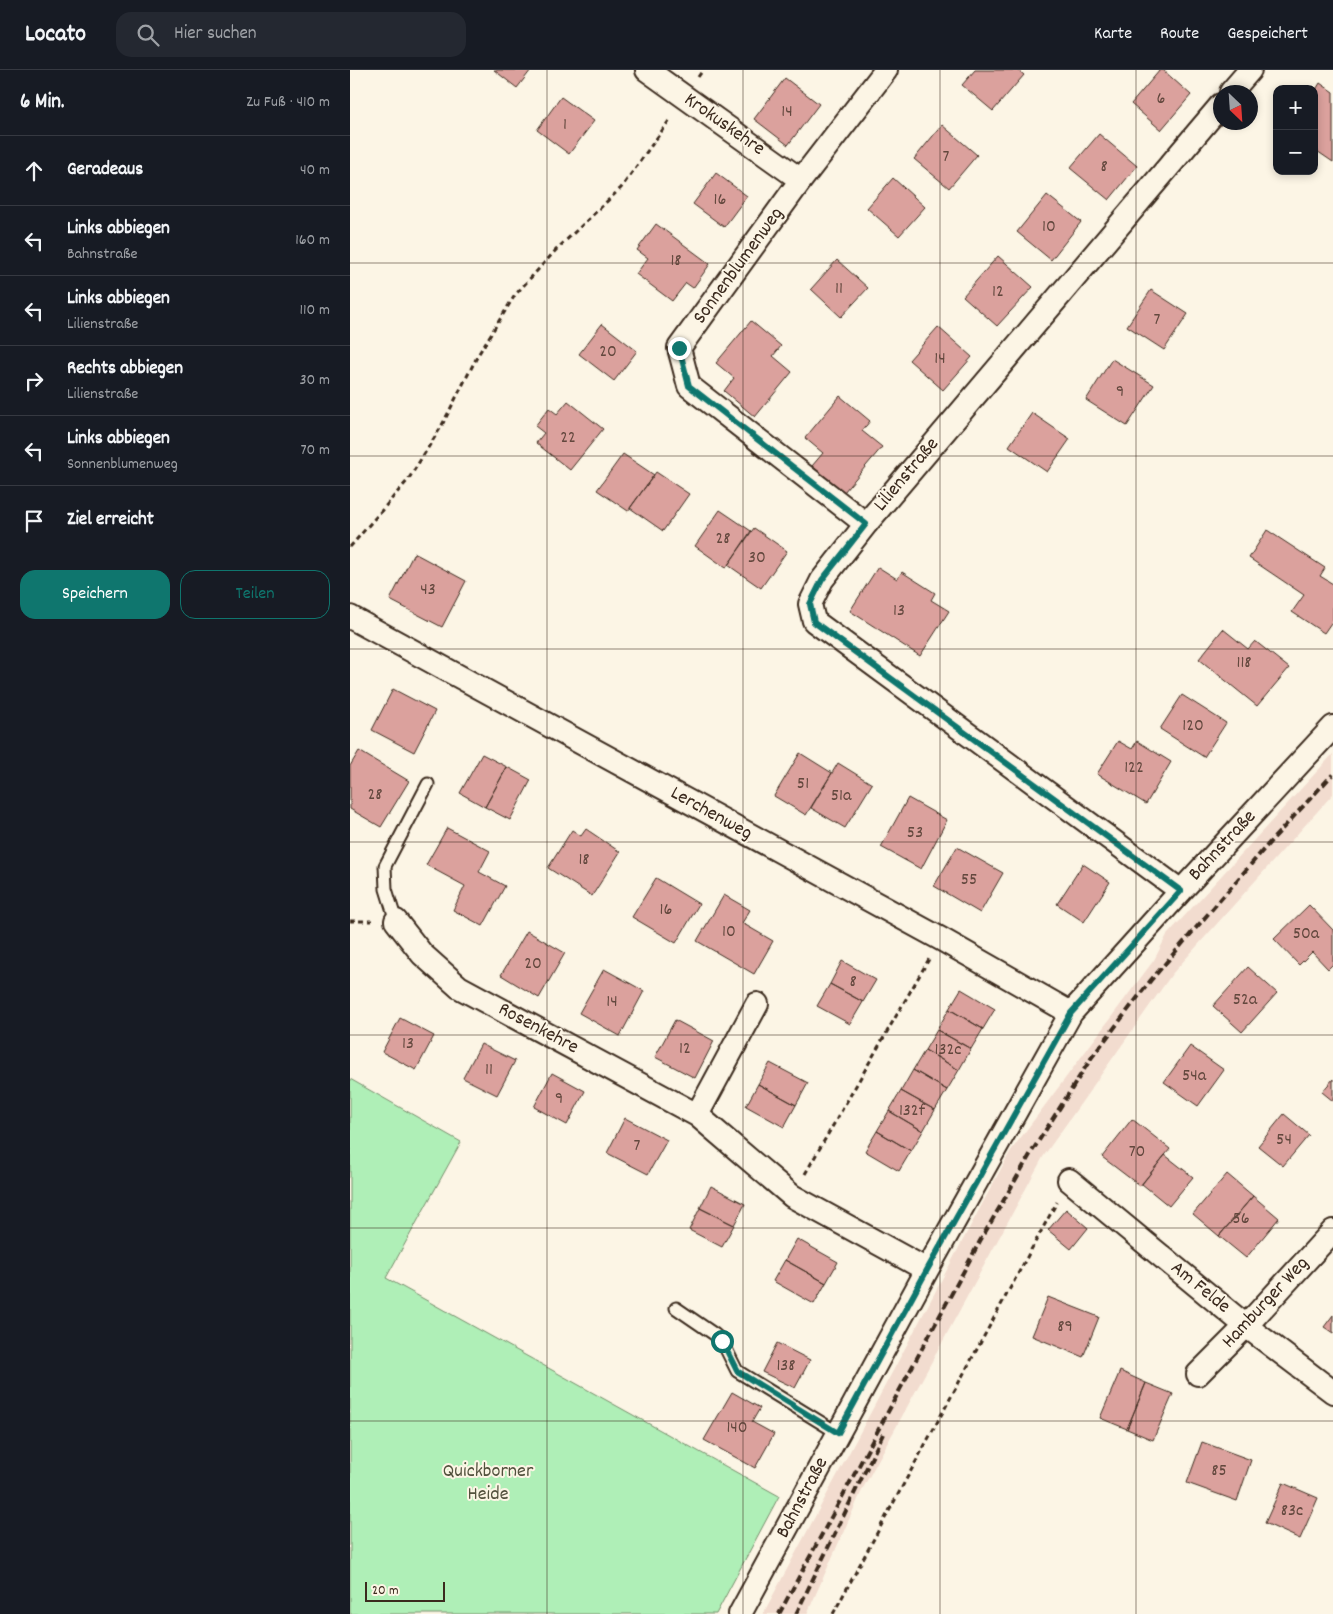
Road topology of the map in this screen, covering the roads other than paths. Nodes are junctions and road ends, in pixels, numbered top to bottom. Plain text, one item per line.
1 (647, 70) edge
2 (886, 70) edge
3 (1250, 70) edge
4 (1237, 85) edge
5 (1213, 113) edge
6 (802, 180) junction
7 (866, 524) junction
8 (350, 617) edge
9 (1333, 727) edge
10 (428, 784) dead end
11 (1181, 891) junction
12 (396, 921) joint
13 (757, 1004) dead end
14 (1071, 1013) junction
15 (697, 1115) junction
16 (1069, 1180) road end
17 (1333, 1231) edge
18 (927, 1270) junction
19 (676, 1308) dead end
20 (1246, 1326) junction
21 (1198, 1374) dead end
22 (1333, 1392) edge
23 (838, 1433) junction
24 (740, 1614) edge

1 - 6 street, Krokuskehre
2 - 6 street, Sonnenblumenweg
3 - 4 street
5 - 7 street, Lilienstraße
6 - 7 street, Sonnenblumenweg
7 - 11 street, Lilienstraße
8 - 14 street, Lerchenweg
9 - 11 street, Bahnstraße
10 - 12 lane
11 - 14 street, Bahnstraße
12 - 15 street, Rosenkehre
13 - 15 street
14 - 18 street, Bahnstraße
15 - 18 street, Rosenkehre
16 - 20 street, Am Felde
17 - 20 street, Hamburger Weg
18 - 23 street, Bahnstraße
19 - 23 lane
20 - 21 street, Hamburger Weg
20 - 22 street, Am Felde
23 - 24 street, Bahnstraße

